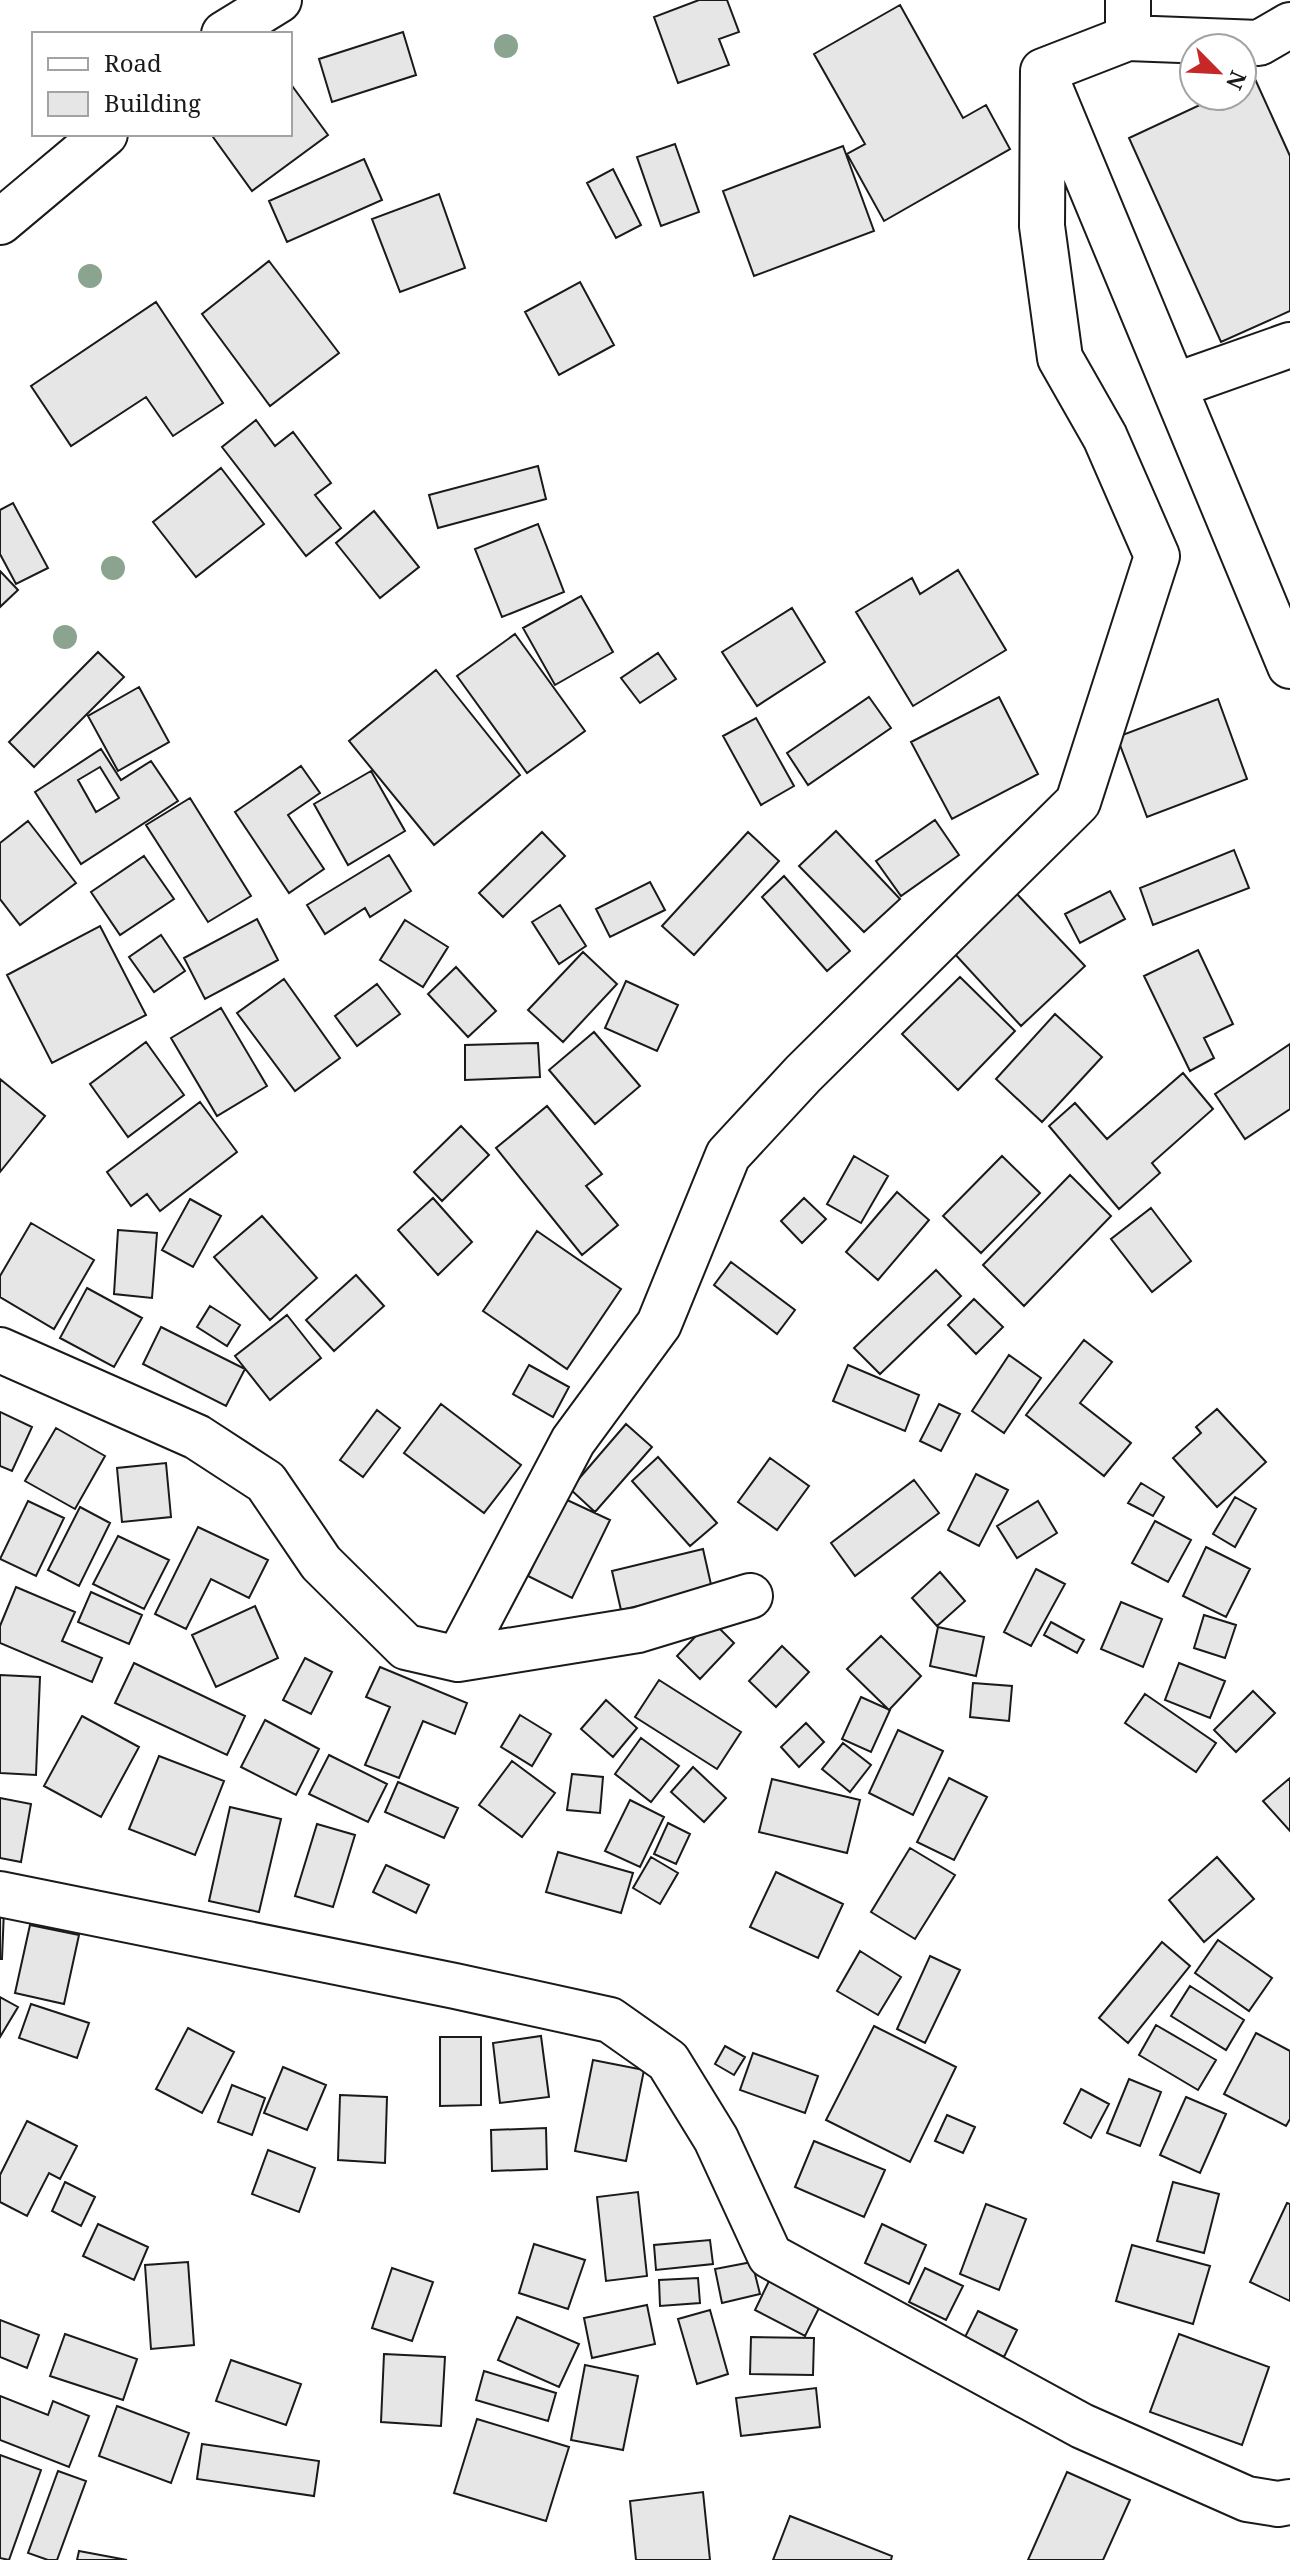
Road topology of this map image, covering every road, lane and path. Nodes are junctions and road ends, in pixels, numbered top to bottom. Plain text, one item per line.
1 (279, 0) edge
2 (1128, 19) edge
3 (1290, 25) edge
4 (227, 32) edge
5 (1043, 71) junction
6 (103, 136) edge
7 (0, 222) edge
8 (1290, 345) edge
9 (1174, 386) junction
10 (1290, 666) edge
11 (0, 1350) edge
12 (750, 1596) dead end
13 (458, 1659) junction
14 (0, 1894) edge
15 (1290, 2502) edge

1 - 4 street
2 - 3 street
2 - 5 street
5 - 9 street
5 - 13 street
6 - 7 street
8 - 9 street
9 - 10 street
11 - 13 street
12 - 13 street
14 - 15 street

